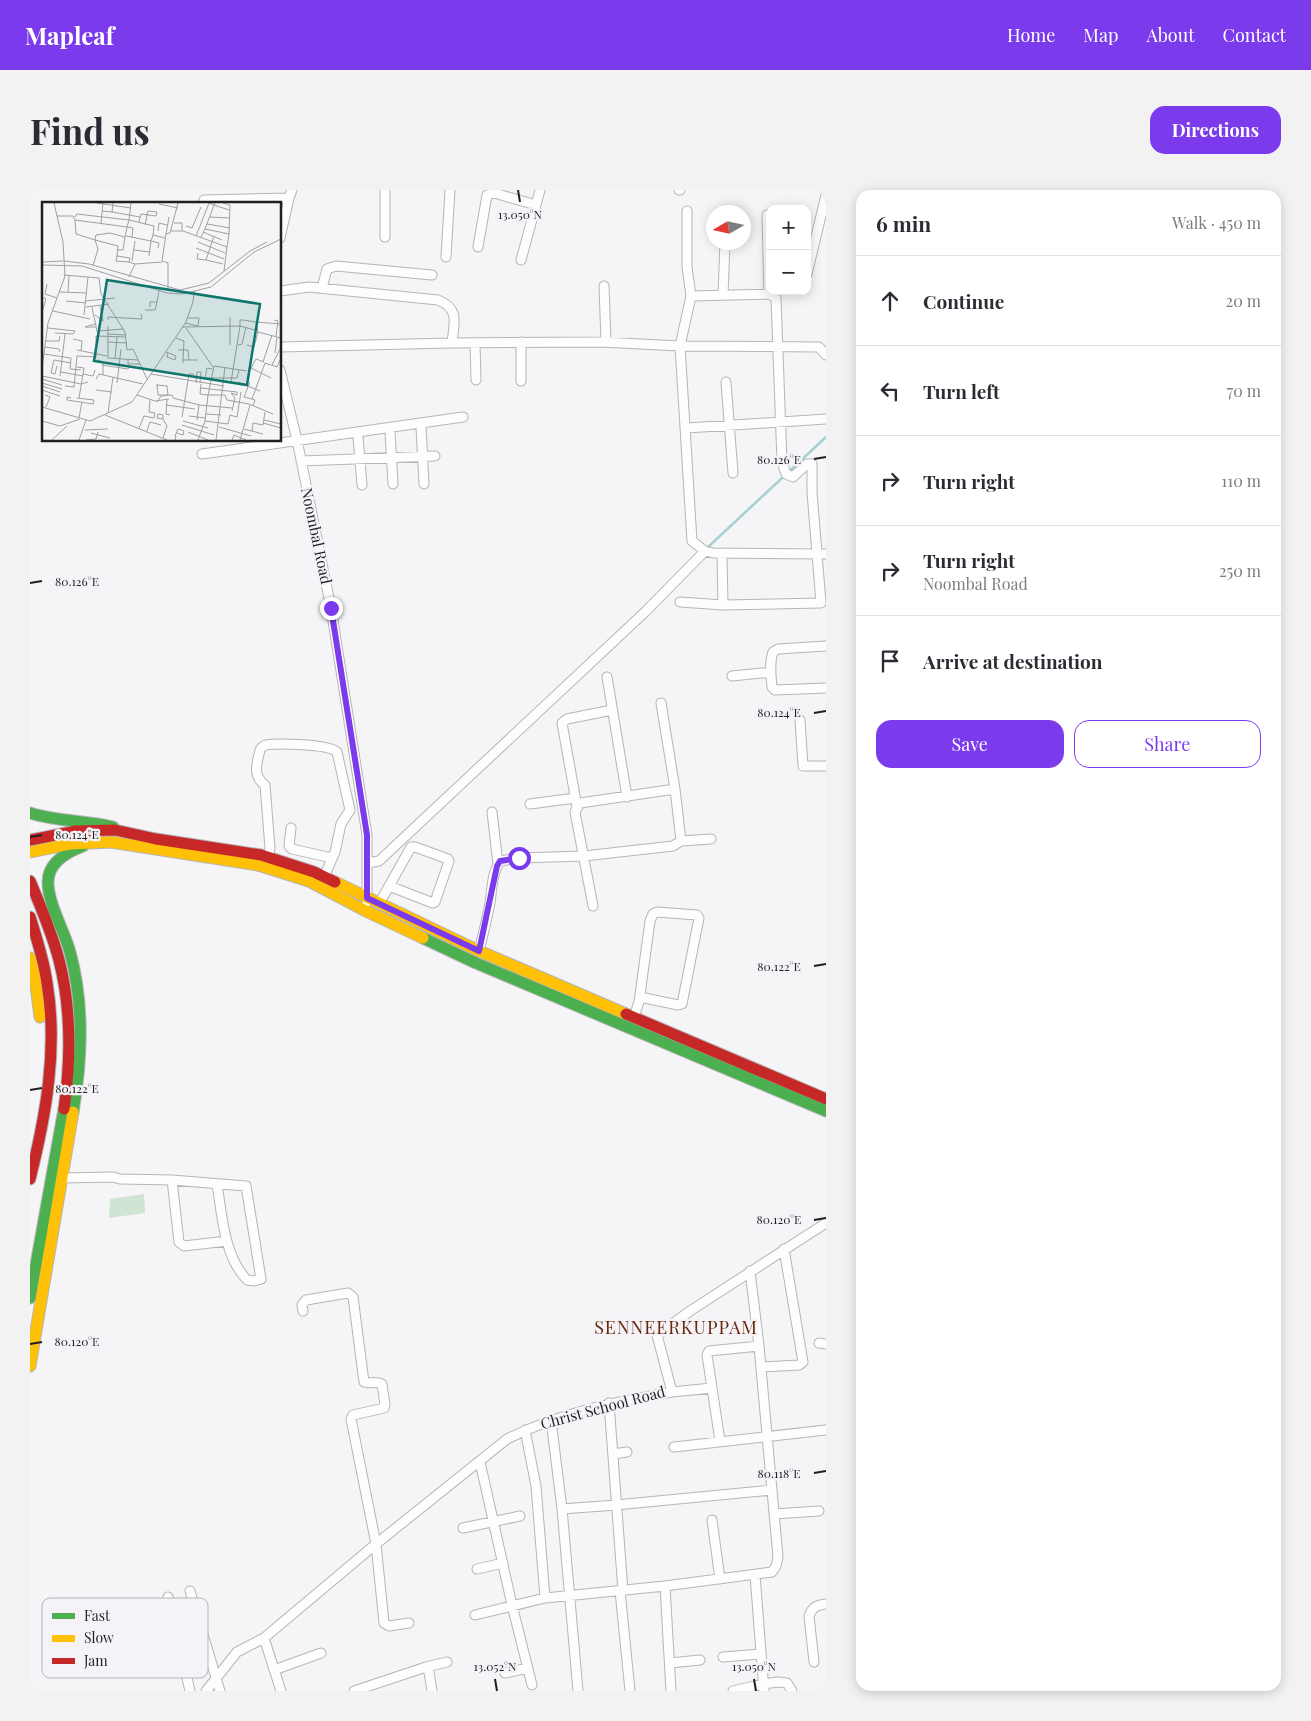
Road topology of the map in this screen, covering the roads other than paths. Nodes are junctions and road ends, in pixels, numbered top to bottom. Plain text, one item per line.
1 (385, 190) edge
2 (450, 190) edge
3 (540, 190) edge
4 (509, 193) edge
5 (263, 194) edge
6 (291, 194) edge
7 (826, 195) edge
8 (204, 198) edge
9 (536, 205) junction
10 (687, 211) dead end
11 (281, 234) edge
12 (385, 237) dead end
13 (478, 246) dead end
14 (726, 250) edge
15 (446, 256) dead end
16 (811, 257) edge
17 (520, 260) dead end
18 (432, 275) dead end
19 (604, 286) dead end
20 (322, 288) junction
21 (281, 291) edge
22 (766, 294) edge
23 (723, 295) junction
24 (771, 295) edge
25 (691, 296) junction
26 (521, 342) junction
27 (606, 342) junction
28 (452, 343) junction
29 (475, 343) junction
30 (680, 346) junction
31 (778, 346) junction
32 (281, 347) edge
33 (826, 355) edge
34 (281, 374) edge
35 (476, 380) dead end
36 (521, 381) dead end
37 (726, 382) dead end
38 (463, 417) dead end
39 (826, 419) edge
40 (780, 423) junction
41 (729, 425) junction
42 (421, 427) dead end
43 (686, 428) junction
44 (390, 432) dead end
45 (358, 437) dead end
46 (297, 440) junction
47 (202, 454) dead end
48 (435, 456) dead end
49 (422, 457) junction
50 (392, 458) junction
51 (360, 459) junction
52 (301, 461) junction
53 (733, 473) dead end
54 (393, 484) dead end
55 (424, 484) dead end
56 (362, 485) dead end
57 (705, 551) junction
58 (722, 553) junction
59 (821, 554) edge
60 (680, 602) dead end
61 (723, 604) junction
62 (826, 646) edge
63 (771, 672) junction
64 (608, 676) dead end
65 (732, 676) dead end
66 (826, 688) edge
67 (661, 703) dead end
68 (612, 710) junction
69 (800, 720) dead end
70 (826, 766) edge
71 (675, 789) junction
72 (626, 797) junction
73 (576, 802) junction
74 (530, 804) dead end
75 (492, 812) dead end
76 (30, 813) edge
77 (291, 828) dead end
78 (132, 834) junction
79 (710, 839) dead end
80 (30, 840) edge
81 (103, 842) junction
82 (681, 842) junction
83 (30, 852) edge
84 (584, 856) junction
85 (268, 857) junction
86 (332, 858) junction
87 (367, 863) junction
88 (498, 864) junction
89 (324, 877) junction
90 (30, 881) edge
91 (389, 886) junction
92 (367, 898) junction
93 (379, 904) junction
94 (593, 906) dead end
95 (366, 911) junction
96 (30, 917) edge
97 (479, 951) junction
98 (30, 958) edge
99 (640, 997) junction
100 (634, 1017) junction
101 (826, 1099) edge
102 (826, 1110) edge
103 (30, 1168) edge
104 (30, 1179) edge
105 (62, 1179) junction
106 (172, 1180) junction
107 (217, 1184) junction
108 (826, 1222) edge
109 (227, 1241) junction
110 (784, 1249) junction
111 (750, 1271) junction
112 (30, 1298) edge
113 (303, 1312) dead end
114 (759, 1346) junction
115 (30, 1366) edge
116 (761, 1367) junction
117 (712, 1388) junction
118 (672, 1392) junction
119 (609, 1403) junction
120 (551, 1420) junction
121 (525, 1430) junction
122 (826, 1430) edge
123 (767, 1436) junction
124 (720, 1441) junction
125 (674, 1447) dead end
126 (627, 1452) dead end
127 (613, 1454) junction
128 (480, 1462) junction
129 (772, 1490) junction
130 (616, 1506) junction
131 (562, 1509) junction
132 (819, 1511) dead end
133 (774, 1514) junction
134 (520, 1516) dead end
135 (712, 1520) dead end
136 (494, 1521) junction
137 (463, 1528) dead end
138 (376, 1544) junction
139 (503, 1563) junction
140 (477, 1569) dead end
141 (755, 1575) junction
142 (720, 1579) junction
143 (665, 1586) junction
144 (190, 1591) dead end
145 (621, 1591) junction
146 (569, 1596) junction
147 (192, 1598) edge
148 (545, 1598) junction
149 (826, 1604) edge
150 (512, 1606) junction
151 (474, 1615) dead end
152 (410, 1623) dead end
153 (264, 1638) junction
154 (208, 1651) edge
155 (321, 1653) dead end
156 (761, 1654) junction
157 (723, 1658) dead end
158 (700, 1660) dead end
159 (447, 1662) dead end
160 (814, 1662) dead end
161 (670, 1663) junction
162 (426, 1667) junction
163 (528, 1668) junction
164 (274, 1670) junction
165 (506, 1673) dead end
166 (187, 1678) edge
167 (216, 1678) junction
168 (532, 1685) dead end
169 (764, 1688) edge
170 (190, 1691) edge
171 (206, 1691) edge
172 (220, 1691) edge
173 (281, 1691) edge
174 (354, 1691) edge
175 (432, 1691) edge
176 (578, 1691) edge
177 (630, 1691) edge
178 (671, 1691) edge
179 (732, 1691) edge
180 (792, 1691) edge

1 - 12 street
2 - 15 street
3 - 9 street
4 - 9 street
4 - 13 street
5 - 6 street
5 - 8 street
6 - 11 street
7 - 16 street
9 - 17 street
10 - 25 street
14 - 23 street
18 - 20 street
19 - 27 street
20 - 21 street
20 - 28 street
22 - 23 street
23 - 25 street
24 - 31 street
25 - 30 street
26 - 27 street
26 - 29 street
26 - 36 street
27 - 30 street
28 - 29 street
28 - 32 street
29 - 35 street
30 - 31 street
30 - 43 street
31 - 33 street
31 - 40 street
34 - 46 street, Noombal Road
37 - 41 street
38 - 46 street
39 - 40 street
40 - 41 street
40 - 59 street
41 - 43 street
41 - 53 street
42 - 49 street
43 - 57 street
44 - 50 street
45 - 51 street
46 - 47 street
46 - 52 street, Noombal Road
48 - 49 street
49 - 50 street
49 - 55 street
50 - 51 street
50 - 54 street
51 - 52 street
51 - 56 street
52 - 87 street, Noombal Road
57 - 58 street
57 - 87 street
58 - 59 street
58 - 61 street
59 - 61 street
60 - 61 street
62 - 63 street
63 - 65 street
63 - 66 street
64 - 68 street
67 - 71 street
68 - 72 street
68 - 73 street
69 - 70 street
71 - 72 street
71 - 82 street
72 - 73 street
73 - 74 street
73 - 84 street
75 - 88 street
76 - 78 main road
77 - 86 street
78 - 80 main road
78 - 85 main road
79 - 82 street
81 - 83 main road
81 - 95 main road
81 - 105 main road
82 - 84 street
84 - 88 street
84 - 94 street
85 - 86 street
85 - 89 main road
86 - 89 street
87 - 92 street, Noombal Road
88 - 97 street
89 - 92 main road
90 - 112 main road
91 - 91 street
91 - 93 street
92 - 93 main road
92 - 95 street, Noombal Road
93 - 97 main road
95 - 102 main road
96 - 104 main road
97 - 100 main road
98 - 103 main road
99 - 99 street
99 - 100 street
100 - 101 main road
105 - 106 street
105 - 115 main road
106 - 107 street
106 - 109 street
107 - 109 street
107 - 109 street
108 - 110 street, Christ School Road
110 - 111 street, Christ School Road
110 - 116 street
111 - 114 street
111 - 118 street, Christ School Road
113 - 138 street
114 - 116 street
114 - 117 street
116 - 123 street
117 - 118 street
117 - 124 street
118 - 119 street, Christ School Road
119 - 120 street, Christ School Road
119 - 127 street
120 - 121 street, Christ School Road
120 - 131 street
121 - 128 street, Christ School Road
121 - 148 street
122 - 123 street
123 - 124 street
123 - 129 street
124 - 125 street
126 - 127 street
127 - 130 street
128 - 136 street
128 - 138 street, Christ School Road
129 - 130 street
129 - 133 street
130 - 131 street
130 - 145 street
131 - 146 street
132 - 133 street
133 - 141 street
134 - 136 street
135 - 142 street
136 - 137 street
136 - 139 street
138 - 152 street
138 - 153 street, Christ School Road
139 - 140 street
139 - 150 street
141 - 142 street
141 - 156 street
142 - 143 street
143 - 145 street
143 - 161 street
144 - 147 street
145 - 146 street
145 - 177 street
146 - 148 street
146 - 176 street
148 - 150 street
149 - 160 street
150 - 151 street
150 - 163 street
153 - 164 street
153 - 167 street, Christ School Road
154 - 167 street
155 - 164 street
156 - 157 street
156 - 169 street
158 - 161 street
159 - 162 street
161 - 178 street
162 - 174 street
162 - 175 street
163 - 165 street
163 - 168 street
164 - 173 street
166 - 170 street
167 - 171 street, Christ School Road
167 - 172 street
169 - 179 street
169 - 180 street

